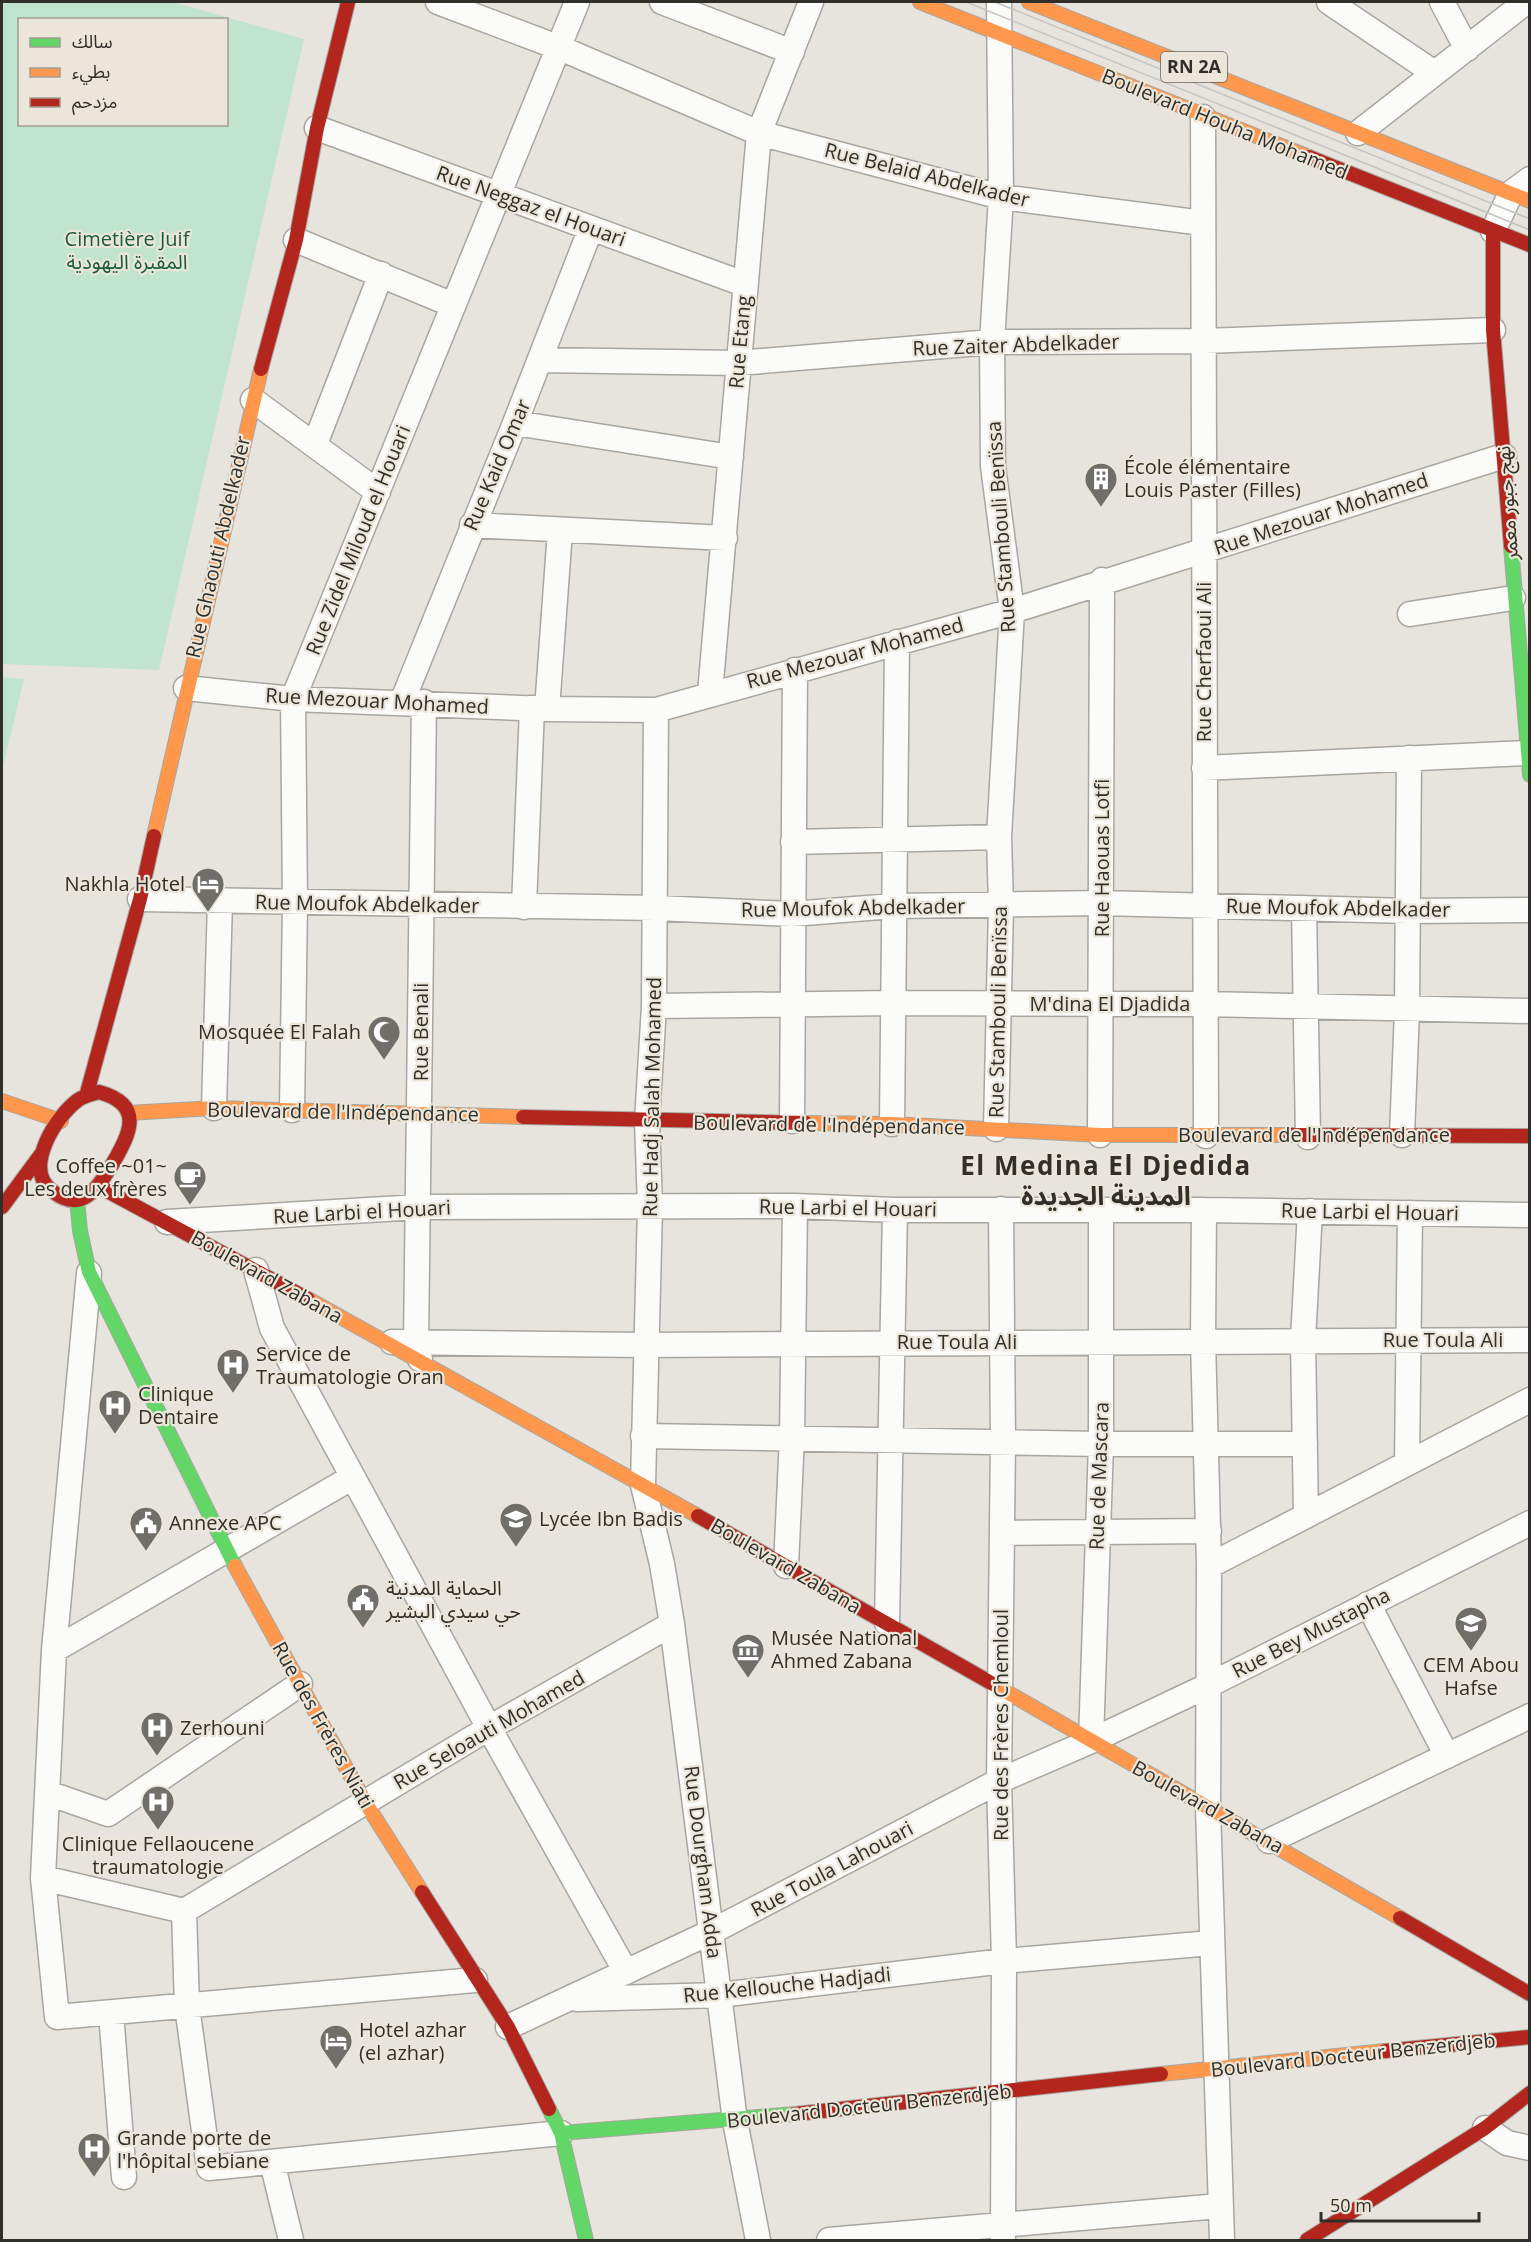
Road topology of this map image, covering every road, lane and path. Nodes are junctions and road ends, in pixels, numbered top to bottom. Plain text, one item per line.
1 (348, 2) edge
2 (438, 2) edge
3 (577, 2) edge
4 (662, 2) edge
5 (812, 2) edge
6 (920, 2) edge
7 (999, 2) edge
8 (1029, 2) edge
9 (1329, 2) edge
10 (1442, 2) edge
11 (1526, 2) edge
12 (1001, 33) junction
13 (560, 48) junction
14 (1467, 49) junction
15 (792, 52) junction
16 (1433, 72) junction
17 (1203, 117) junction
18 (317, 128) junction
19 (1358, 133) junction
20 (759, 134) junction
21 (1523, 191) edge
22 (497, 194) junction
23 (1001, 197) junction
24 (1203, 223) junction
25 (591, 228) junction
26 (1493, 231) junction
27 (296, 240) junction
28 (1530, 245) edge
29 (381, 274) junction
30 (744, 284) junction
31 (453, 305) junction
32 (1493, 330) junction
33 (1205, 341) junction
34 (992, 342) junction
35 (540, 360) junction
36 (738, 363) junction
37 (253, 400) junction
38 (515, 423) junction
39 (315, 444) junction
40 (1504, 456) junction
41 (731, 457) junction
42 (378, 492) junction
43 (472, 525) junction
44 (560, 531) junction
45 (725, 538) junction
46 (1204, 551) junction
47 (1102, 580) junction
48 (1513, 598) junction
49 (1012, 610) junction
50 (1410, 614) dead end
51 (897, 642) junction
52 (795, 670) junction
53 (186, 688) junction
54 (710, 693) junction
55 (293, 699) junction
56 (413, 702) junction
57 (539, 708) junction
58 (656, 710) junction
59 (1409, 758) junction
60 (1528, 764) edge
61 (1204, 768) junction
62 (999, 837) junction
63 (894, 840) junction
64 (793, 842) junction
65 (140, 899) junction
66 (220, 901) junction
67 (295, 903) junction
68 (1102, 903) junction
69 (1001, 905) junction
70 (420, 906) junction
71 (893, 906) junction
72 (1205, 906) junction
73 (524, 907) junction
74 (656, 908) junction
75 (1304, 908) junction
76 (1409, 910) junction
77 (1530, 910) edge
78 (792, 914) junction
79 (894, 1003) junction
80 (794, 1004) junction
81 (1102, 1004) junction
82 (1204, 1004) junction
83 (999, 1005) junction
84 (654, 1006) junction
85 (1304, 1008) junction
86 (1407, 1010) junction
87 (1530, 1011) edge
88 (87, 1093) junction
89 (2, 1101) edge
90 (214, 1108) junction
91 (292, 1110) junction
92 (128, 1113) junction
93 (421, 1114) junction
94 (61, 1121) junction
95 (648, 1121) junction
96 (792, 1121) junction
97 (892, 1124) junction
98 (996, 1129) junction
99 (1100, 1135) junction
100 (1402, 1135) junction
101 (1206, 1136) junction
102 (1530, 1136) edge
103 (1308, 1137) junction
104 (42, 1153) junction
105 (98, 1186) junction
106 (77, 1199) junction
107 (795, 1206) junction
108 (2, 1207) edge
109 (419, 1207) junction
110 (650, 1207) junction
111 (1001, 1209) junction
112 (895, 1210) junction
113 (1101, 1210) junction
114 (1204, 1210) junction
115 (1310, 1211) junction
116 (1410, 1213) junction
117 (1530, 1215) edge
118 (167, 1222) junction
119 (256, 1270) junction
120 (89, 1272) junction
121 (1203, 1340) junction
122 (1304, 1340) junction
123 (1408, 1340) junction
124 (1530, 1340) edge
125 (386, 1342) joint
126 (892, 1342) junction
127 (1001, 1342) junction
128 (792, 1343) junction
129 (1103, 1343) junction
130 (644, 1345) junction
131 (418, 1353) junction
132 (1530, 1400) edge
133 (643, 1436) junction
134 (792, 1437) junction
135 (891, 1438) junction
136 (1003, 1442) junction
137 (1206, 1443) junction
138 (1101, 1444) junction
139 (1305, 1444) junction
140 (1407, 1463) junction
141 (353, 1478) junction
142 (643, 1485) junction
143 (1306, 1516) junction
144 (1530, 1523) edge
145 (1209, 1531) junction
146 (1098, 1532) junction
147 (1002, 1533) junction
148 (226, 1549) junction
149 (786, 1566) junction
150 (1209, 1566) junction
151 (1368, 1604) junction
152 (887, 1623) junction
153 (672, 1624) junction
154 (54, 1650) junction
155 (300, 1684) junction
156 (1207, 1686) junction
157 (1001, 1688) junction
158 (1530, 1716) edge
159 (489, 1728) junction
160 (1090, 1741) junction
161 (1447, 1756) junction
162 (999, 1780) junction
163 (48, 1793) junction
164 (365, 1802) junction
165 (1208, 1808) junction
166 (1269, 1841) junction
167 (43, 1878) junction
168 (184, 1911) junction
169 (711, 1932) junction
170 (1211, 1944) junction
171 (1004, 1961) junction
172 (626, 1972) junction
173 (475, 1980) junction
174 (1530, 1994) edge
175 (720, 1995) junction
176 (569, 1999) junction
177 (187, 2006) junction
178 (111, 2013) junction
179 (508, 2027) junction
180 (1530, 2037) edge
181 (1215, 2068) junction
182 (1005, 2092) junction
183 (1530, 2093) edge
184 (735, 2121) junction
185 (1485, 2128) junction
186 (561, 2133) junction
187 (1530, 2148) edge
188 (272, 2162) junction
189 (124, 2177) dead end
190 (1219, 2206) junction
191 (1003, 2232) edge
192 (291, 2241) edge
193 (586, 2241) edge
194 (758, 2241) edge
195 (829, 2241) edge
196 (1222, 2241) edge
197 (1306, 2241) edge

1 - 18 main road, Rue Ghaouti Abdelkader
2 - 13 street, Rue Belaid Abdelkader
3 - 13 street, Rue Zidel Miloud el Houari
4 - 15 street
5 - 15 street, Rue Etang
6 - 12 main road, Boulevard Houha Mohamed / RN 2A
7 - 12 street, Rue Stambouli Benïssa
8 - 19 main road, Boulevard Houha Mohamed / RN 2A
9 - 16 street
10 - 14 street
11 - 14 street
12 - 17 main road, Boulevard Houha Mohamed / RN 2A
12 - 23 street, Rue Stambouli Benïssa
13 - 20 street, Rue Belaid Abdelkader
13 - 22 street, Rue Zidel Miloud el Houari
14 - 16 street
15 - 20 street, Rue Etang
16 - 19 street
17 - 24 street, Rue Cherfaoui Ali
17 - 26 main road, Boulevard Houha Mohamed / RN 2A
18 - 22 street, Rue Neggaz el Houari
18 - 27 main road, Rue Ghaouti Abdelkader
19 - 21 main road, Boulevard Houha Mohamed / RN 2A
20 - 23 street, Rue Belaid Abdelkader
20 - 30 street, Rue Etang
21 - 26 street
22 - 25 street, Rue Neggaz el Houari
22 - 31 street, Rue Zidel Miloud el Houari
23 - 24 street, Rue Belaid Abdelkader
23 - 34 street, Rue Stambouli Benïssa
24 - 33 street, Rue Cherfaoui Ali
25 - 30 street, Rue Neggaz el Houari
25 - 35 street, Rue Kaid Omar
26 - 28 main road, Boulevard Houha Mohamed / RN 2A
26 - 32 main road, نهج جبور معمر
27 - 29 street
27 - 37 main road, Rue Ghaouti Abdelkader
29 - 31 street
29 - 39 street
30 - 36 street, Rue Etang
31 - 42 street, Rue Zidel Miloud el Houari
32 - 33 street, Rue Zaiter Abdelkader
32 - 40 main road, نهج جبور معمر
33 - 34 street, Rue Zaiter Abdelkader
33 - 46 street, Rue Cherfaoui Ali
34 - 36 street, Rue Zaiter Abdelkader
34 - 49 street, Rue Stambouli Benïssa
35 - 36 street, Rue Zaiter Abdelkader
35 - 38 street, Rue Kaid Omar
36 - 41 street, Rue Etang
37 - 39 street
37 - 53 main road, Rue Ghaouti Abdelkader
38 - 41 street
38 - 43 street, Rue Kaid Omar
39 - 42 street
40 - 46 street, Rue Mezouar Mohamed
40 - 48 main road, نهج جبور معمر
41 - 45 street, Rue Etang
42 - 55 street, Rue Zidel Miloud el Houari
43 - 44 street
43 - 56 street, Rue Kaid Omar
44 - 45 street
44 - 57 street
45 - 54 street, Rue Etang
46 - 47 street, Rue Mezouar Mohamed
46 - 61 street, Rue Cherfaoui Ali
47 - 49 street, Rue Mezouar Mohamed
47 - 68 street, Rue Haouas Lotfi
48 - 50 street
48 - 60 main road, نهج جبور معمر
49 - 51 street, Rue Mezouar Mohamed
49 - 62 street, Rue Stambouli Benïssa
51 - 52 street, Rue Mezouar Mohamed
51 - 63 street
52 - 54 street, Rue Mezouar Mohamed
52 - 64 street
53 - 55 street, Rue Mezouar Mohamed
53 - 65 main road, Rue Ghaouti Abdelkader
54 - 58 street, Rue Mezouar Mohamed
55 - 56 street, Rue Mezouar Mohamed
55 - 67 street, Rue Zidel Miloud el Houari
56 - 57 street, Rue Mezouar Mohamed
56 - 70 street, Rue Benali
57 - 58 street, Rue Mezouar Mohamed
57 - 73 street
58 - 74 street, Rue Hadj Salah Mohamed
59 - 60 street
59 - 61 street
59 - 76 street
61 - 72 street, Rue Cherfaoui Ali
62 - 63 street
62 - 69 street, Rue Stambouli Benïssa
63 - 64 street
63 - 71 street
64 - 78 street
65 - 66 street, Rue Moufok Abdelkader
65 - 88 main road, Rue Ghaouti Abdelkader
66 - 67 street, Rue Moufok Abdelkader
66 - 90 street
67 - 70 street, Rue Moufok Abdelkader
67 - 91 street, Rue Zidel Miloud el Houari
68 - 69 street, Rue Moufok Abdelkader
68 - 72 street, Rue Moufok Abdelkader
68 - 81 street, Rue Haouas Lotfi
69 - 71 street, Rue Moufok Abdelkader
69 - 83 street, Rue Stambouli Benïssa
70 - 73 street, Rue Moufok Abdelkader
70 - 93 street, Rue Benali
71 - 78 street, Rue Moufok Abdelkader
71 - 79 street
72 - 75 street, Rue Moufok Abdelkader
72 - 82 street, Rue Cherfaoui Ali
73 - 74 street, Rue Moufok Abdelkader
74 - 78 street, Rue Moufok Abdelkader
74 - 84 street, Rue Hadj Salah Mohamed
75 - 76 street, Rue Moufok Abdelkader
75 - 85 street
76 - 77 street, Rue Moufok Abdelkader
76 - 86 street
78 - 80 street
79 - 80 street, M'dina El Djadida
79 - 83 street, M'dina El Djadida
79 - 97 street
80 - 84 street, M'dina El Djadida
80 - 96 street
81 - 82 street, M'dina El Djadida
81 - 83 street, M'dina El Djadida
81 - 99 street, Rue Haouas Lotfi
82 - 85 street, M'dina El Djadida
82 - 101 street, Rue Cherfaoui Ali
83 - 98 street, Rue Stambouli Benïssa
84 - 95 street, Rue Hadj Salah Mohamed
85 - 86 street, M'dina El Djadida
85 - 103 street
86 - 87 street, M'dina El Djadida
86 - 100 street
88 - 92 main road
88 - 94 main road
89 - 94 main road
90 - 91 main road, Boulevard de l'Indépendance
90 - 92 main road, Boulevard de l'Indépendance
91 - 93 main road, Boulevard de l'Indépendance
92 - 105 main road
93 - 95 main road, Boulevard de l'Indépendance
93 - 109 street, Rue Benali
94 - 104 main road
95 - 96 main road, Boulevard de l'Indépendance
95 - 110 street, Rue Hadj Salah Mohamed
96 - 97 main road, Boulevard de l'Indépendance
97 - 98 main road, Boulevard de l'Indépendance
98 - 99 main road, Boulevard de l'Indépendance
99 - 101 main road, Boulevard de l'Indépendance
100 - 102 main road, Boulevard de l'Indépendance
100 - 103 main road, Boulevard de l'Indépendance
101 - 103 main road, Boulevard de l'Indépendance
104 - 106 main road
104 - 108 main road
105 - 106 main road
105 - 118 main road, Boulevard Zabana
106 - 120 main road, Rue des Frères Niati
107 - 110 street, Rue Larbi el Houari
107 - 112 street, Rue Larbi el Houari
107 - 128 street
109 - 110 street, Rue Larbi el Houari
109 - 118 street, Rue Larbi el Houari
109 - 131 street, Rue Benali
110 - 130 street, Rue Hadj Salah Mohamed
111 - 112 street, Rue Larbi el Houari
111 - 113 street, Rue Larbi el Houari
111 - 127 street, Rue des Frères Chemloul
112 - 126 street
113 - 114 street, Rue Larbi el Houari
113 - 129 street, Rue de Mascara
114 - 115 street, Rue Larbi el Houari
114 - 121 street
115 - 116 street, Rue Larbi el Houari
115 - 122 street
116 - 117 street, Rue Larbi el Houari
116 - 123 street
118 - 119 main road, Boulevard Zabana
119 - 125 main road, Boulevard Zabana
119 - 141 street
120 - 148 main road, Rue des Frères Niati
120 - 154 street
121 - 122 street, Rue Toula Ali
121 - 129 street, Rue Toula Ali
121 - 137 street
122 - 123 street, Rue Toula Ali
122 - 139 street
123 - 124 street, Rue Toula Ali
123 - 140 street
125 - 131 street, Rue Toula Ali
126 - 127 street, Rue Toula Ali
126 - 128 street, Rue Toula Ali
126 - 135 street
127 - 129 street, Rue Toula Ali
127 - 136 street, Rue des Frères Chemloul
128 - 130 street, Rue Toula Ali
128 - 134 street
129 - 138 street, Rue de Mascara
130 - 131 street, Rue Toula Ali
130 - 133 street, Rue Hadj Salah Mohamed
131 - 142 main road, Boulevard Zabana
132 - 140 street
133 - 134 street
133 - 142 street, Rue Hadj Salah Mohamed
134 - 135 street
134 - 149 street
135 - 136 street
135 - 152 street
136 - 138 street
136 - 147 street, Rue des Frères Chemloul
137 - 138 street
137 - 139 street
137 - 145 street
138 - 146 street, Rue de Mascara
139 - 143 street
140 - 143 street
141 - 148 street
141 - 159 street
142 - 149 main road, Boulevard Zabana
142 - 153 street, Rue Dourgham Adda
143 - 150 street
144 - 151 street, Rue Bey Mustapha
145 - 146 street
145 - 150 street
146 - 147 street
146 - 160 street, Rue de Mascara
147 - 157 street, Rue des Frères Chemloul
148 - 154 street
148 - 155 main road, Rue des Frères Niati
149 - 152 main road, Boulevard Zabana
150 - 156 street
151 - 156 street, Rue Bey Mustapha
151 - 161 street
152 - 157 main road, Boulevard Zabana
153 - 159 street, Rue Seloauti Mohamed
153 - 169 street, Rue Dourgham Adda
154 - 163 street
155 - 163 street
155 - 164 main road, Rue des Frères Niati
156 - 160 street, Rue Bey Mustapha
156 - 165 street
157 - 160 main road, Boulevard Zabana
157 - 162 street, Rue des Frères Chemloul
158 - 161 street
159 - 164 street, Rue Seloauti Mohamed
159 - 172 street
160 - 162 street, Rue Toula Lahouari
160 - 165 main road, Boulevard Zabana
161 - 166 street
162 - 169 street, Rue Toula Lahouari
162 - 171 street, Rue des Frères Chemloul
163 - 167 street
164 - 168 street, Rue Seloauti Mohamed
164 - 173 main road, Rue des Frères Niati
165 - 166 main road, Boulevard Zabana
165 - 170 street
166 - 174 main road, Boulevard Zabana
167 - 168 street
167 - 178 street
168 - 177 street
169 - 172 street, Rue Toula Lahouari
169 - 175 street, Rue Dourgham Adda
170 - 171 street, Rue Kellouche Hadjadi
170 - 181 street
171 - 175 street, Rue Kellouche Hadjadi
171 - 182 street, Rue des Frères Chemloul
172 - 176 street, Rue Toula Lahouari
173 - 177 street
173 - 179 main road, Rue des Frères Niati
175 - 176 street, Rue Kellouche Hadjadi
175 - 184 street, Rue Dourgham Adda
176 - 179 street, Rue Toula Lahouari
177 - 178 street
177 - 188 street, Boulevard Docteur Benzerdjeb
178 - 189 street
179 - 186 main road, Rue des Frères Niati
180 - 181 main road, Boulevard Docteur Benzerdjeb
181 - 182 main road, Boulevard Docteur Benzerdjeb
181 - 190 street
182 - 184 main road, Boulevard Docteur Benzerdjeb
182 - 191 street, Rue des Frères Chemloul
183 - 185 main road
184 - 186 main road, Boulevard Docteur Benzerdjeb
184 - 194 street, Rue Dourgham Adda
185 - 187 street
185 - 197 main road
186 - 188 street, Boulevard Docteur Benzerdjeb
186 - 193 main road, Rue des Frères Niati
188 - 192 street
190 - 191 street
190 - 196 street
191 - 195 street

